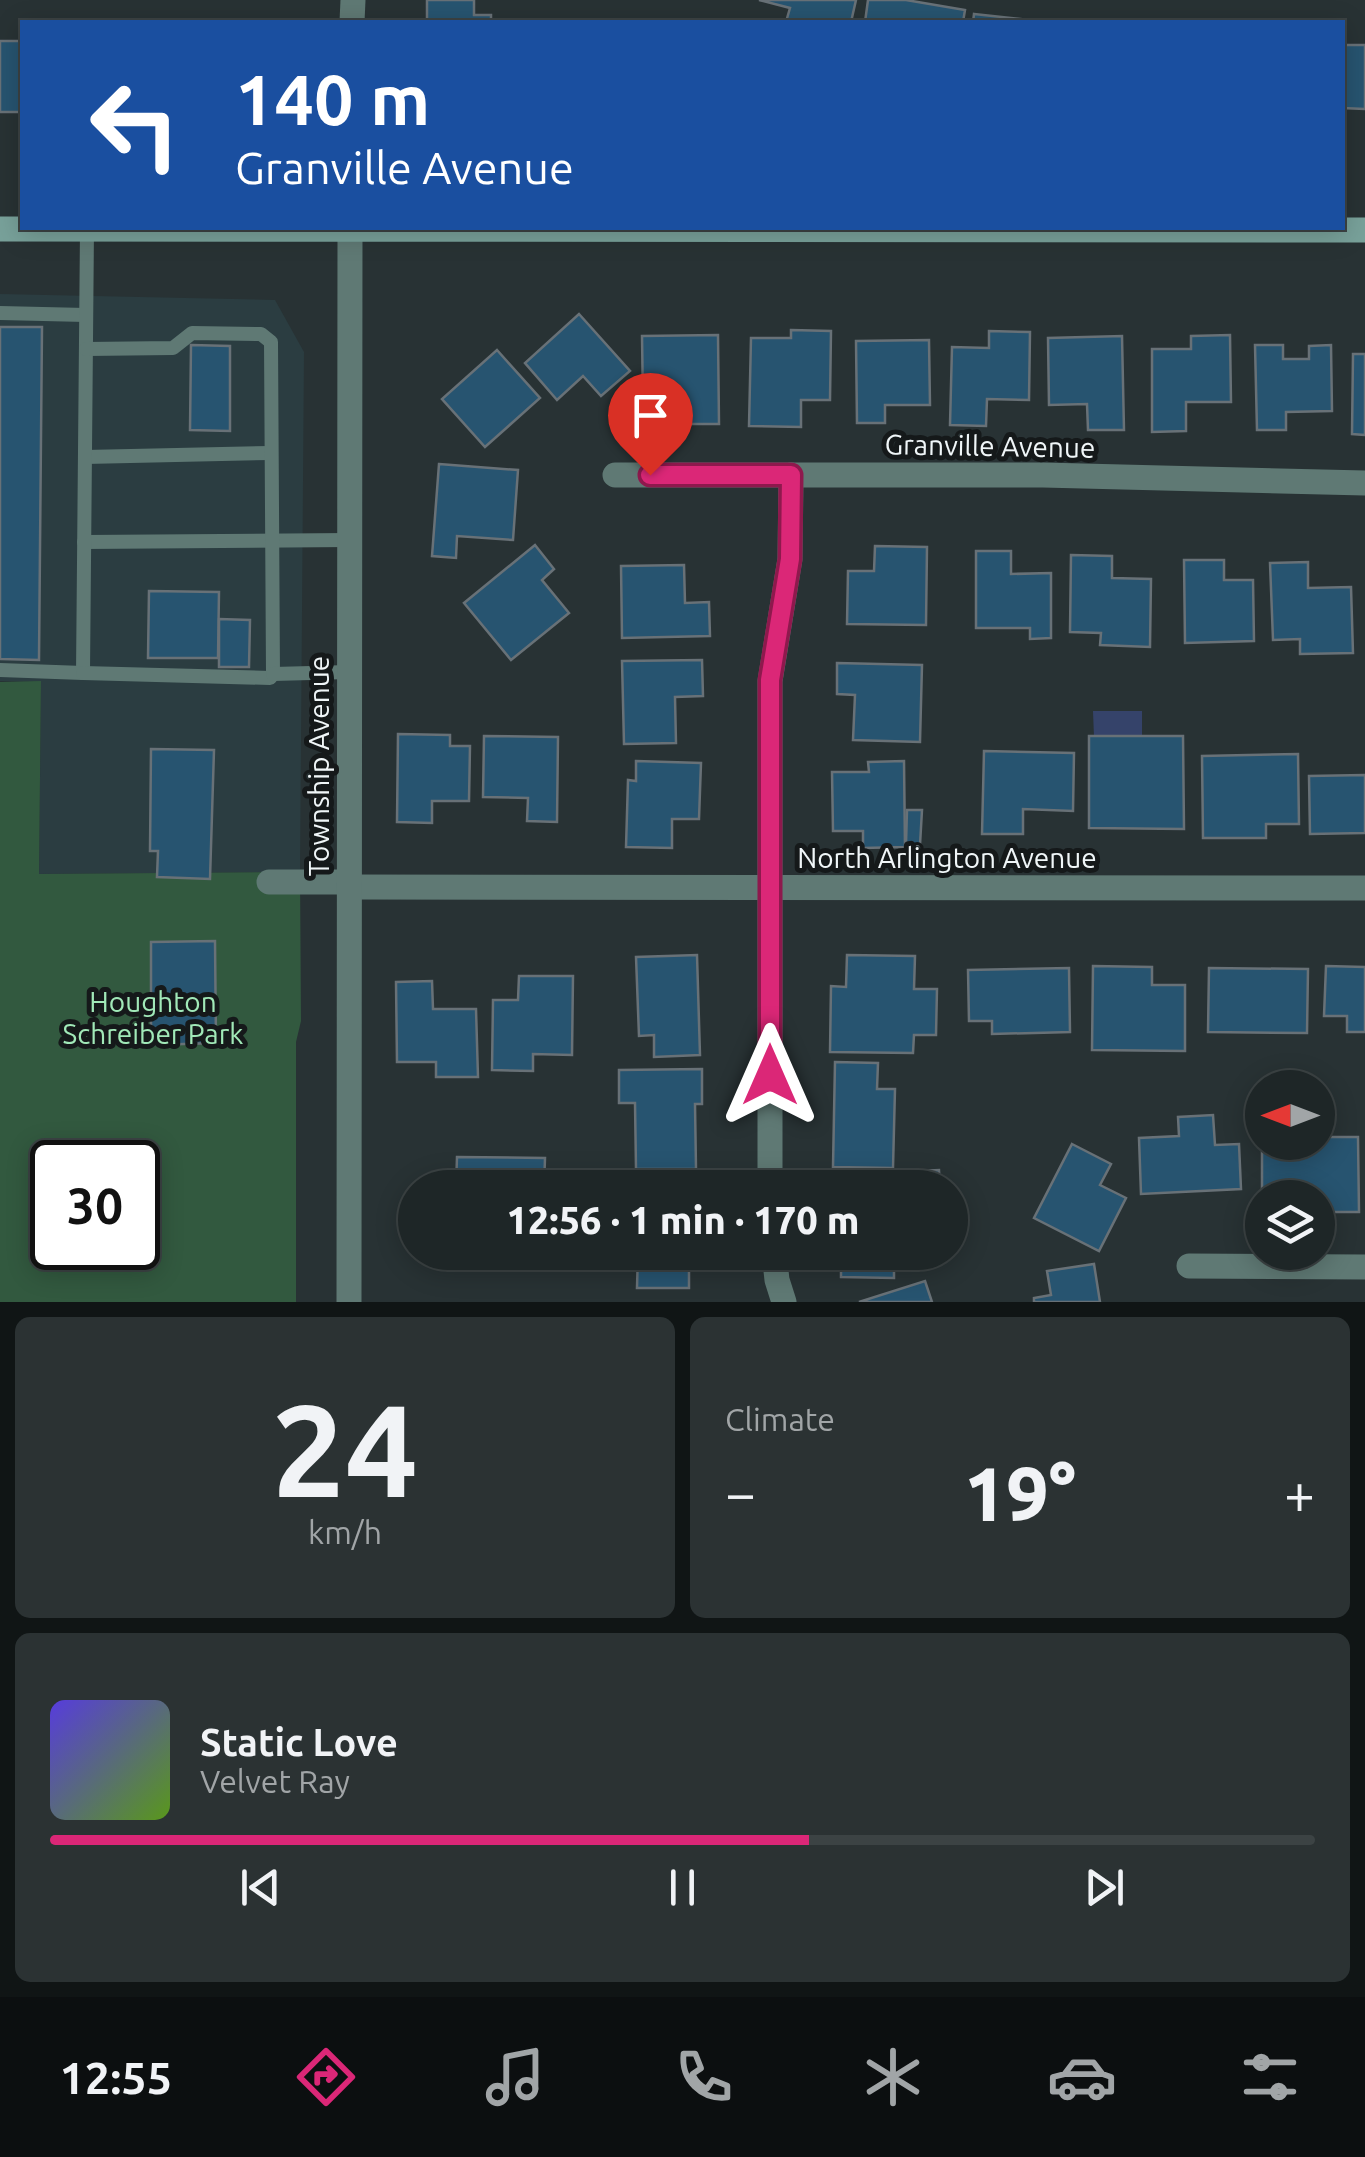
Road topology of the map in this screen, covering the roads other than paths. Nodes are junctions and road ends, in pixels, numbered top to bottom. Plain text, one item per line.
1 (0, 230) edge
2 (88, 230) edge
3 (350, 230) edge
4 (0, 313) edge
5 (86, 315) junction
6 (86, 349) junction
7 (270, 453) junction
8 (85, 457) junction
9 (615, 475) dead end
10 (791, 475) junction
11 (1365, 483) edge
12 (272, 539) junction
13 (350, 540) junction
14 (84, 542) junction
15 (0, 670) edge
16 (349, 672) junction
17 (83, 673) junction
18 (273, 674) junction
19 (269, 882) dead end
20 (349, 884) junction
21 (770, 888) junction
22 (1365, 888) edge
23 (770, 1170) edge
24 (1190, 1266) dead end
25 (1365, 1266) edge
26 (776, 1270) edge
27 (349, 1302) edge
28 (784, 1302) edge

1 - 2 street
2 - 5 lane
3 - 13 street, Township Avenue
4 - 5 lane
5 - 6 lane
6 - 7 lane
6 - 8 lane
7 - 8 lane
7 - 12 lane
8 - 14 lane
9 - 10 street, Granville Avenue
10 - 11 street, Granville Avenue
10 - 21 street
12 - 13 lane
12 - 14 lane
12 - 18 lane
13 - 16 street, Township Avenue
14 - 17 lane
15 - 17 lane
16 - 18 lane
16 - 20 street, Township Avenue
17 - 18 lane
19 - 20 street, North Arlington Avenue
20 - 21 street, North Arlington Avenue
20 - 27 street, Township Avenue
21 - 22 street, North Arlington Avenue
21 - 23 street
24 - 25 street
26 - 28 street

